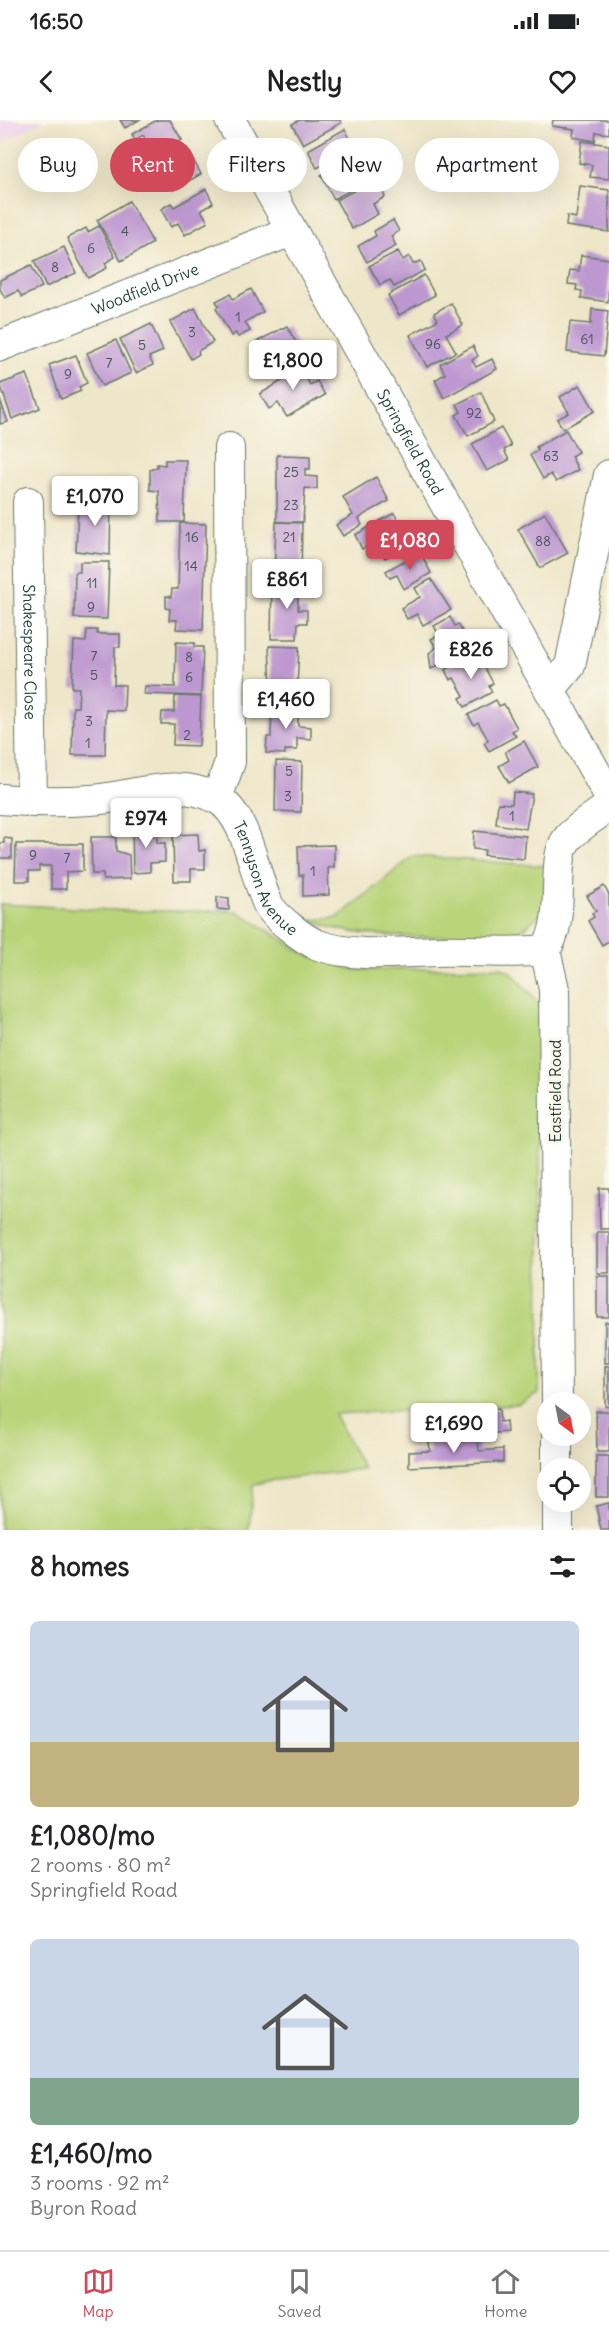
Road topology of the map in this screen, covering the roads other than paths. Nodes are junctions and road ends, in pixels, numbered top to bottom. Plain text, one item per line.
1 (230, 120) edge
2 (291, 231) junction
3 (0, 346) edge
4 (229, 448) dead end
5 (609, 475) edge
6 (28, 502) dead end
7 (600, 561) edge
8 (550, 690) junction
9 (609, 796) edge
10 (217, 798) junction
11 (0, 799) edge
12 (32, 802) junction
13 (609, 806) edge
14 (545, 950) junction
15 (557, 1392) edge
16 (558, 1512) edge
17 (558, 1530) edge

1 - 2 street, Springfield Road
2 - 3 street, Woodfield Drive
2 - 8 street, Springfield Road
4 - 10 street
5 - 7 street
6 - 12 street, Shakespeare Close
7 - 8 street
8 - 9 street, Springfield Road
10 - 12 street, Tennyson Avenue
10 - 14 street, Tennyson Avenue
11 - 12 street, Tennyson Avenue
13 - 14 street
14 - 15 street, Eastfield Road
16 - 17 street

